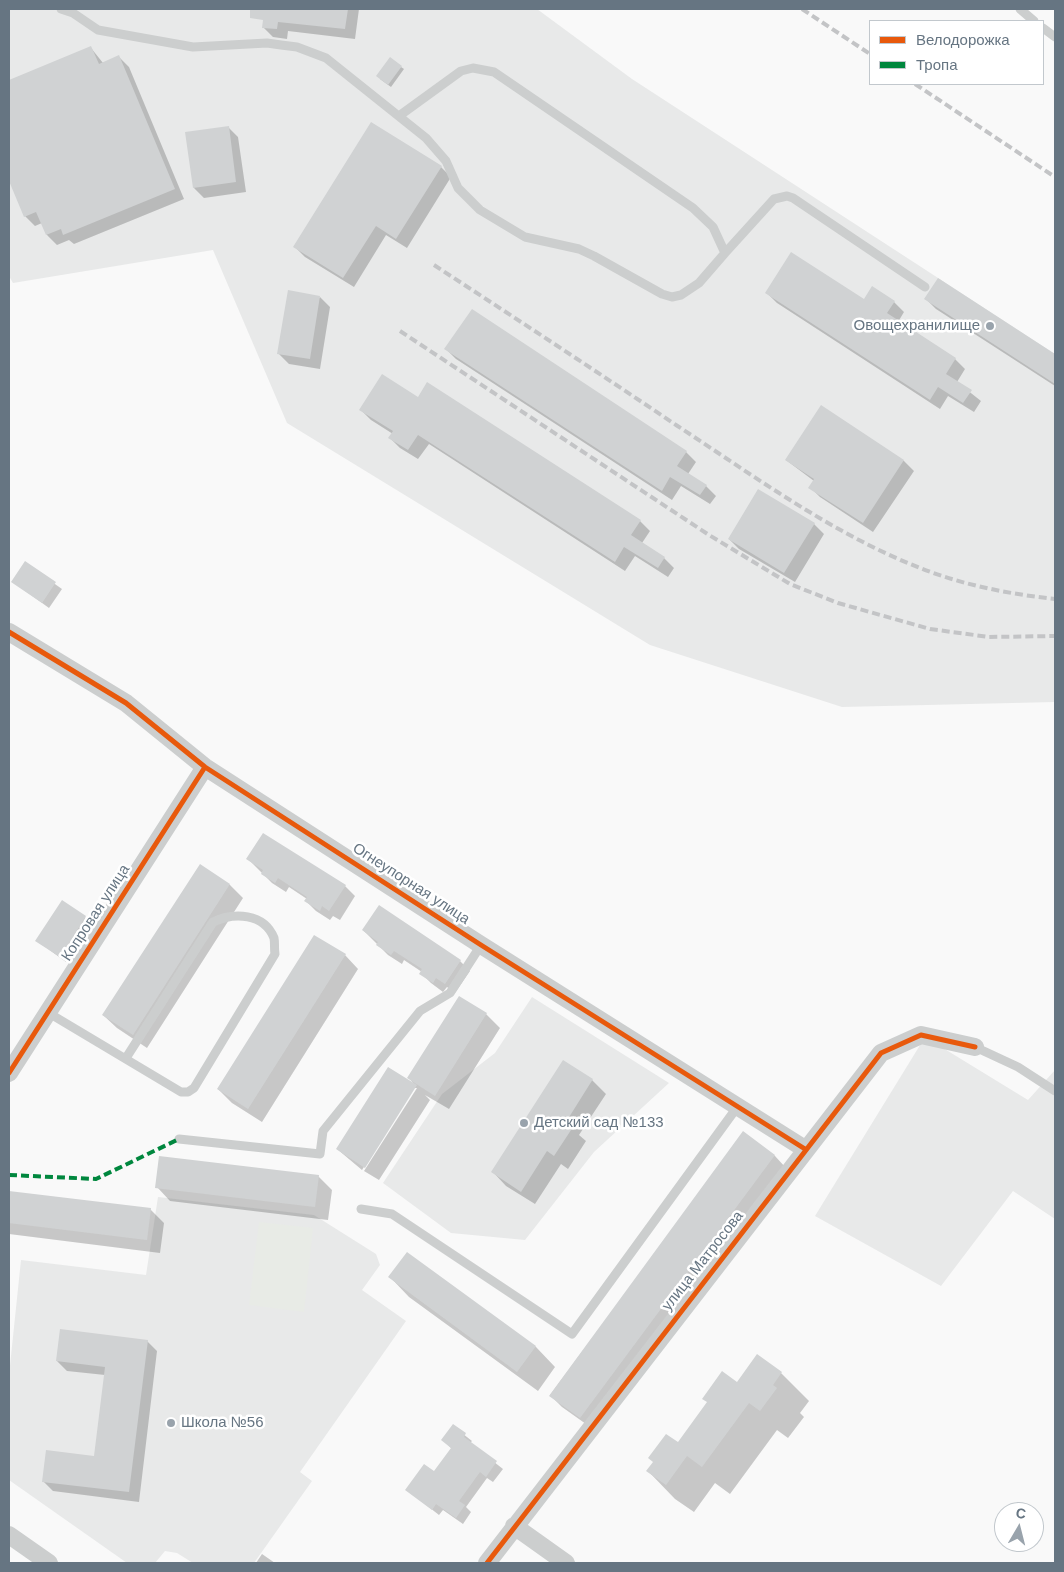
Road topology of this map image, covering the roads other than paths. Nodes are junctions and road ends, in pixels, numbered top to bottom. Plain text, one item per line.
1 (61, 9) edge
2 (1020, 9) edge
3 (1033, 20) edge
4 (1044, 29) edge
5 (1055, 37) edge
6 (399, 116) junction
7 (724, 253) junction
8 (925, 287) dead end
9 (9, 632) edge
10 (205, 767) junction
11 (481, 945) junction
12 (48, 1012) junction
13 (975, 1047) joint
14 (126, 1058) junction
15 (9, 1073) edge
16 (1055, 1091) edge
17 (738, 1106) junction
18 (179, 1139) dead end
19 (805, 1148) junction
20 (361, 1209) dead end
21 (514, 1526) junction
22 (9, 1535) edge
23 (49, 1563) edge
24 (487, 1563) edge
25 (566, 1563) edge

1 - 6 lane
2 - 3 lane
4 - 5 lane
6 - 7 lane
6 - 7 lane
7 - 8 lane
9 - 10 street, Огнеупорная улица
10 - 11 street, Огнеупорная улица
10 - 12 street, Копровая улица
11 - 17 street, Огнеупорная улица
11 - 18 lane
12 - 14 lane
12 - 15 street, Копровая улица
13 - 16 lane
13 - 19 street, улица Матросова
14 - 14 lane
17 - 19 street, Огнеупорная улица
17 - 20 lane
19 - 21 street, улица Матросова
21 - 24 street, улица Матросова
21 - 25 street
22 - 23 street

